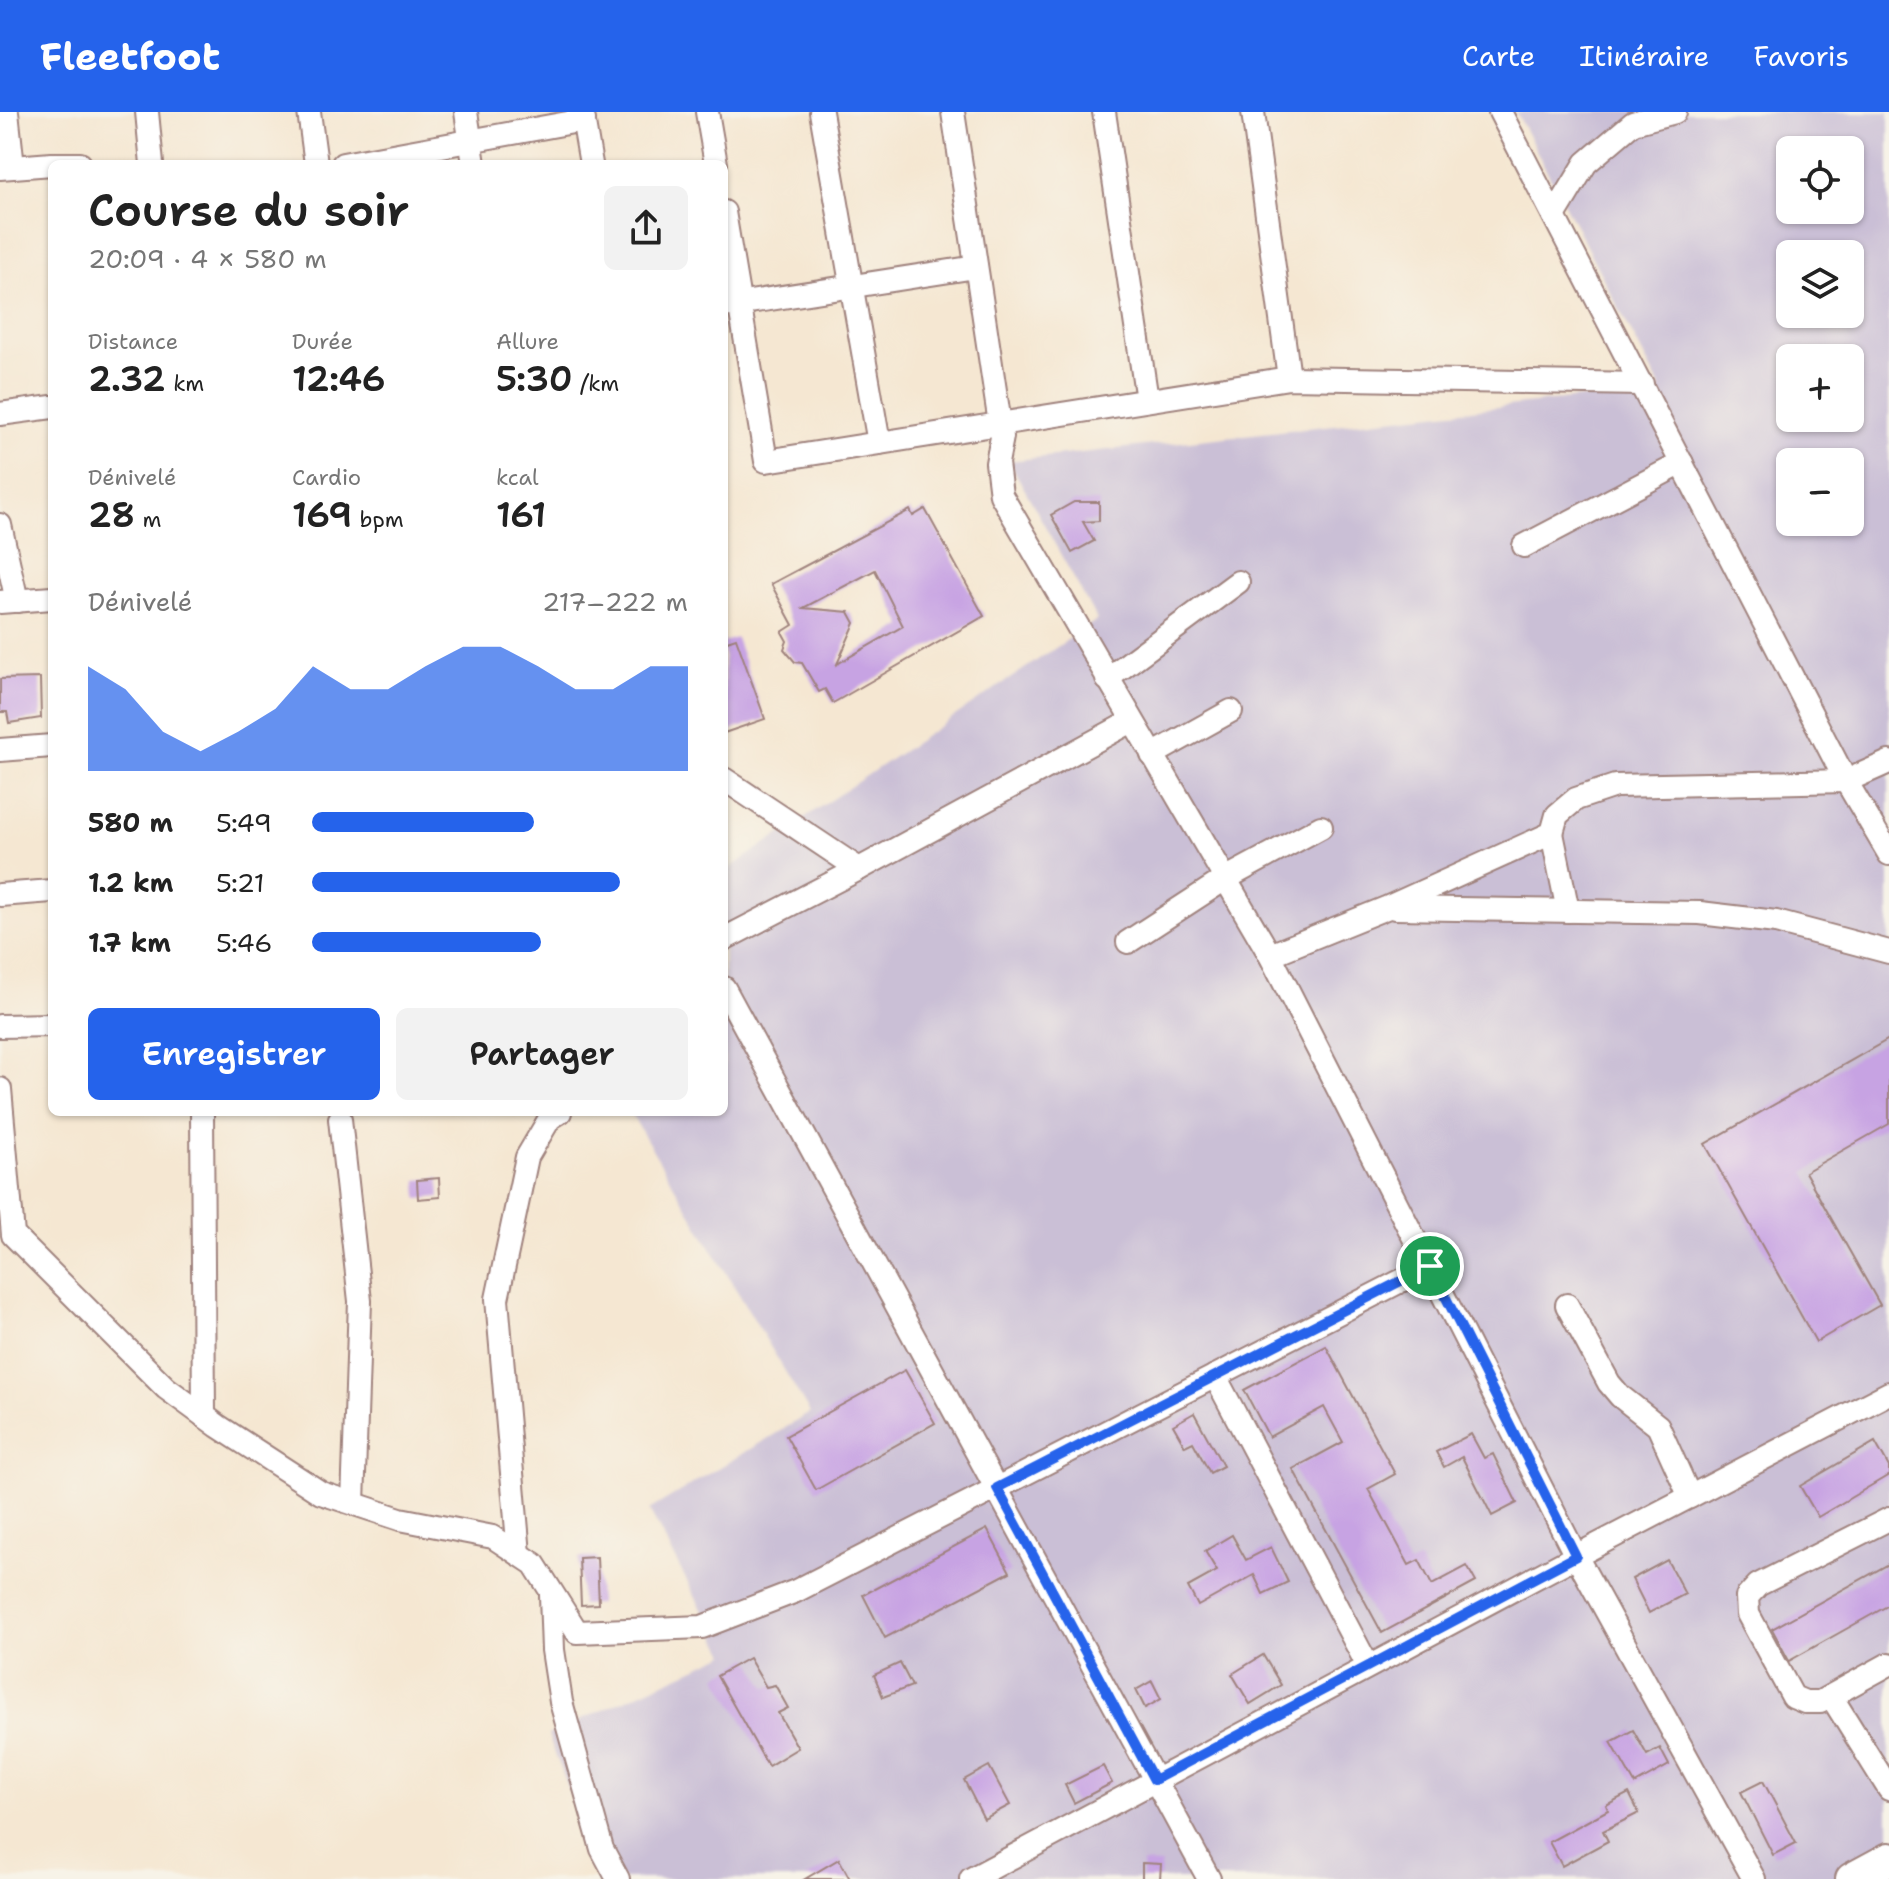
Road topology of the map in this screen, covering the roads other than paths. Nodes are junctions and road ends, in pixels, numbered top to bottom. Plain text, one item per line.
1 (7, 112) edge
2 (147, 112) edge
3 (309, 112) edge
4 (466, 112) edge
5 (707, 112) edge
6 (821, 112) edge
7 (953, 112) edge
8 (1104, 112) edge
9 (1253, 112) edge
10 (1500, 112) edge
11 (1675, 112) edge
12 (583, 116) edge
13 (1637, 118) edge
14 (470, 140) junction
15 (152, 160) edge
16 (315, 160) edge
17 (364, 160) edge
18 (473, 160) edge
19 (590, 160) edge
20 (715, 160) edge
21 (48, 164) edge
22 (6, 168) edge
23 (1554, 216) junction
24 (728, 258) edge
25 (976, 267) junction
26 (852, 286) junction
27 (732, 304) edge
28 (1289, 378) junction
29 (1642, 384) junction
30 (1147, 400) junction
31 (48, 408) edge
32 (0, 414) edge
33 (1000, 424) junction
34 (879, 443) junction
35 (1682, 463) junction
36 (0, 525) edge
37 (1524, 546) dead end
38 (1238, 582) dead end
39 (48, 598) edge
40 (9, 601) edge
41 (1107, 679) junction
42 (1231, 711) dead end
43 (1132, 721) junction
44 (48, 746) edge
45 (0, 750) edge
46 (1152, 755) junction
47 (1889, 762) edge
48 (1846, 781) junction
49 (728, 782) edge
50 (1321, 827) dead end
51 (1552, 833) junction
52 (1889, 854) edge
53 (859, 869) junction
54 (1225, 879) junction
55 (48, 891) edge
56 (0, 895) edge
57 (1386, 908) junction
58 (1568, 911) junction
59 (728, 937) edge
60 (1128, 942) dead end
61 (1889, 952) edge
62 (1270, 955) junction
63 (728, 1000) edge
64 (48, 1025) edge
65 (0, 1026) edge
66 (0, 1089) edge
67 (202, 1116) edge
68 (553, 1116) edge
69 (340, 1119) dead end
70 (4, 1174) edge
71 (1430, 1266) junction
72 (1567, 1305) dead end
73 (1215, 1376) junction
74 (1889, 1393) edge
75 (204, 1416) junction
76 (997, 1488) junction
77 (1690, 1497) junction
78 (353, 1503) junction
79 (1889, 1519) edge
80 (519, 1554) junction
81 (1576, 1556) junction
82 (551, 1590) junction
83 (1889, 1664) edge
84 (1368, 1666) junction
85 (1831, 1696) junction
86 (1154, 1780) junction
87 (1889, 1789) edge
88 (1889, 1859) edge
89 (618, 1879) edge
90 (971, 1879) edge
91 (1209, 1879) edge
92 (1754, 1879) edge
93 (1852, 1879) edge

1 - 22 street
2 - 15 street
3 - 16 street
4 - 14 street
5 - 20 street
6 - 26 street
7 - 25 street
8 - 30 street
9 - 28 street
10 - 23 street
11 - 13 street
12 - 14 street
12 - 19 street
13 - 23 street
14 - 17 street
14 - 18 street
21 - 22 street
23 - 29 street
24 - 27 street
25 - 26 street
25 - 33 street
26 - 27 street
26 - 34 street
27 - 34 street
28 - 29 street
28 - 30 street
29 - 35 street
30 - 33 street
31 - 32 street
33 - 34 street
33 - 41 street
35 - 37 street
35 - 48 street
36 - 40 street
38 - 41 street
39 - 40 street
41 - 43 street
42 - 46 street
43 - 46 street
43 - 53 street
44 - 45 street
46 - 54 street
47 - 48 street
48 - 51 street
48 - 52 street
49 - 53 street
50 - 54 street
51 - 57 street
51 - 58 street
53 - 59 street
54 - 60 street
54 - 62 street
55 - 56 street
57 - 58 street
57 - 62 street
58 - 61 street
62 - 71 street
63 - 76 street
64 - 65 street
66 - 70 street
67 - 75 street
68 - 80 street
69 - 78 street
70 - 75 street
71 - 73 street
71 - 81 street
72 - 77 street
73 - 76 street
73 - 84 street
74 - 77 street
75 - 78 street
76 - 82 street
76 - 86 street
77 - 81 street
78 - 80 street
79 - 85 street
80 - 82 street
81 - 84 street
81 - 92 street
82 - 89 street
83 - 85 street
84 - 86 street
85 - 87 street
86 - 90 street
86 - 91 street
88 - 93 highway

